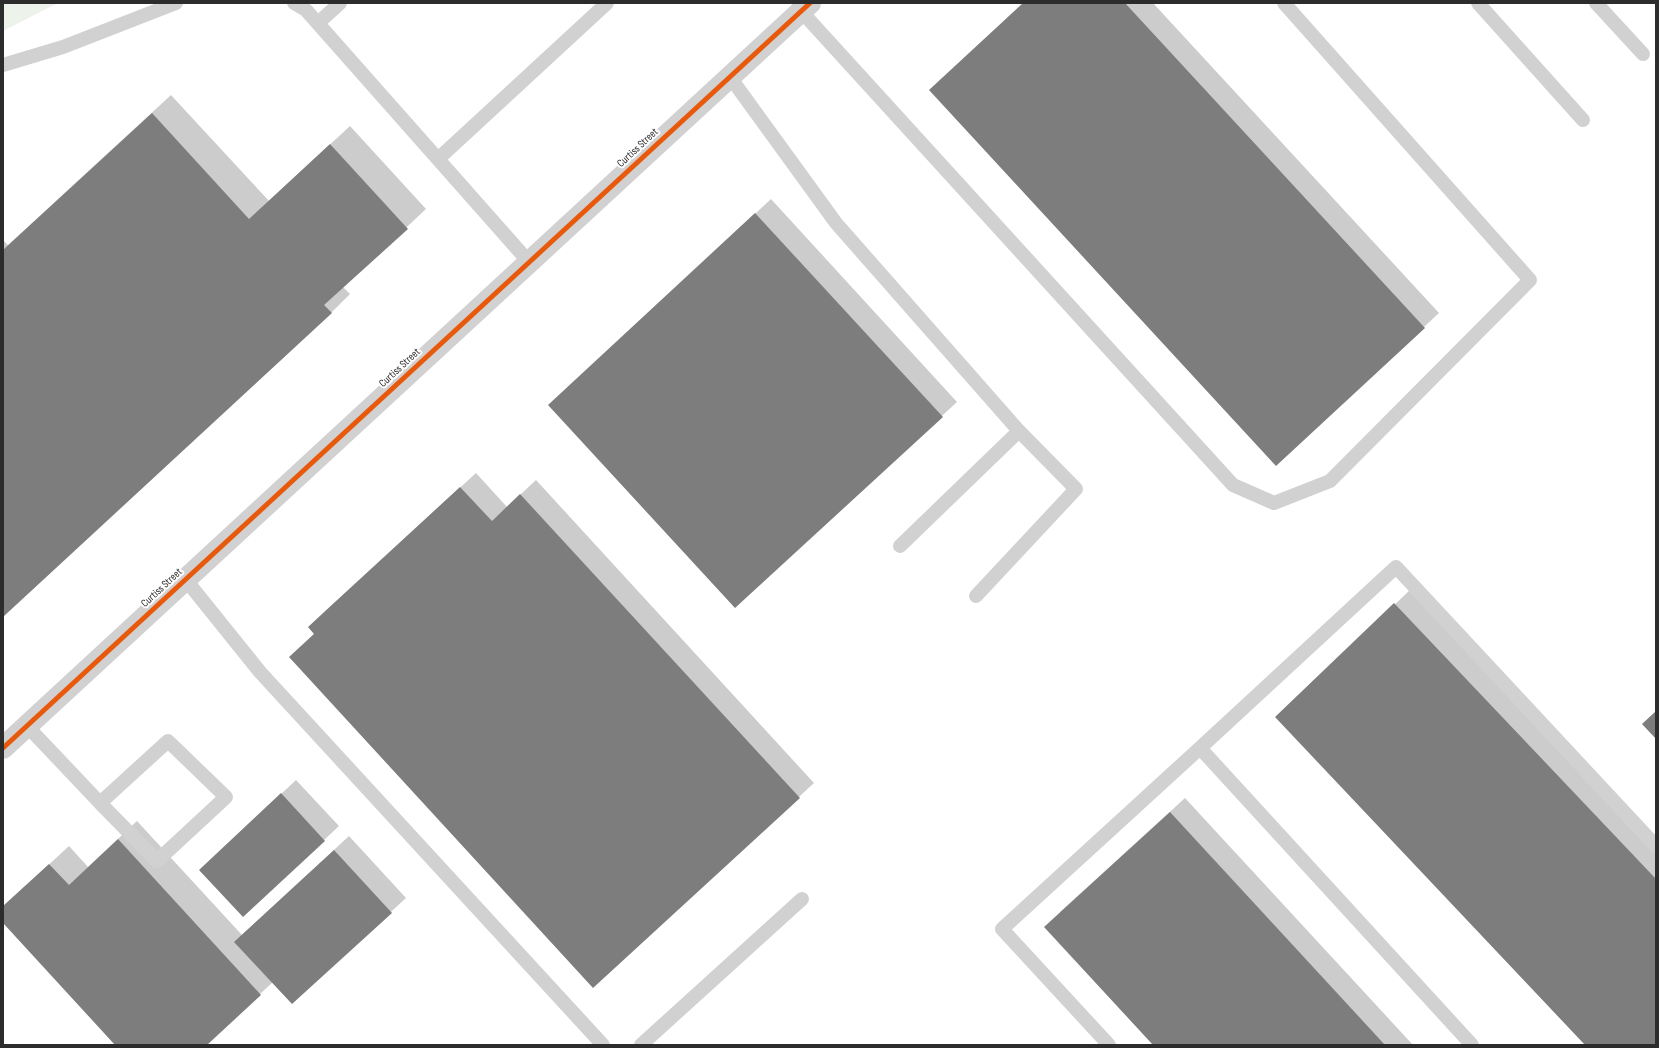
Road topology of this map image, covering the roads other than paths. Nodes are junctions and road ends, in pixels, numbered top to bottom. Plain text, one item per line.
1 (176, 3) edge
2 (294, 3) edge
3 (340, 3) edge
4 (607, 3) edge
5 (1284, 3) edge
6 (1478, 3) edge
7 (1596, 3) edge
8 (805, 7) edge
9 (318, 23) junction
10 (1643, 54) dead end
11 (3, 64) edge
12 (730, 77) junction
13 (1583, 120) dead end
14 (438, 159) junction
15 (529, 262) junction
16 (1020, 431) junction
17 (900, 546) dead end
18 (186, 580) junction
19 (976, 596) dead end
20 (27, 726) junction
21 (3, 748) edge
22 (1200, 748) junction
23 (100, 803) junction
24 (1656, 846) edge
25 (802, 899) dead end
26 (603, 1045) edge
27 (641, 1045) edge
28 (1110, 1045) edge
29 (1472, 1045) edge

1 - 11 lane
2 - 9 lane
3 - 9 lane
4 - 14 lane
5 - 8 lane
6 - 13 lane
7 - 10 lane
8 - 12 street, Curtiss Street
9 - 14 lane
12 - 15 street, Curtiss Street
12 - 16 lane
14 - 15 lane
15 - 18 street, Curtiss Street
16 - 17 lane
16 - 19 lane
18 - 20 street, Curtiss Street
18 - 26 lane
20 - 21 street, Curtiss Street
20 - 23 lane
22 - 24 lane
22 - 28 lane
22 - 29 lane
23 - 23 lane
25 - 27 lane

